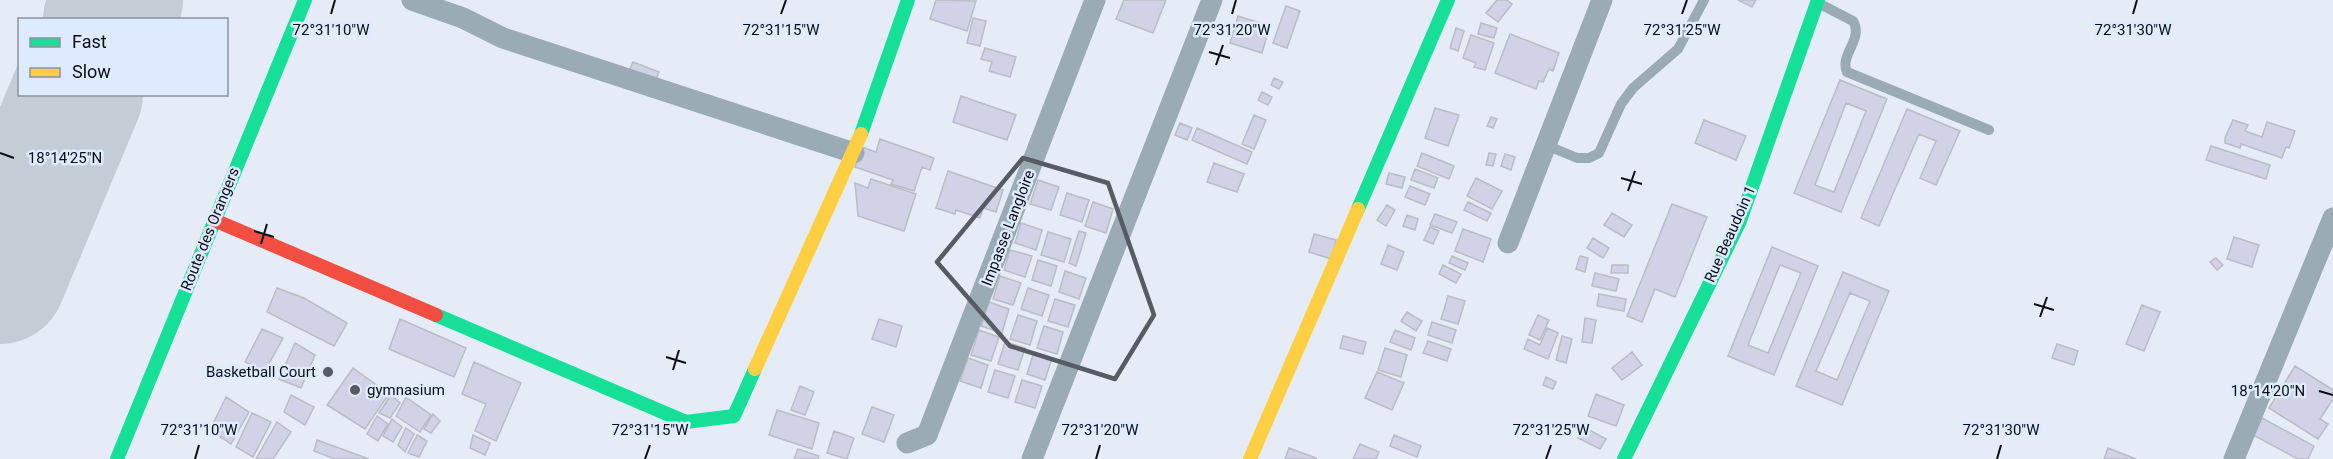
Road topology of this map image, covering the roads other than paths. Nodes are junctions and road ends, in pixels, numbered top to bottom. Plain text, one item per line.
1 (305, 0) edge
2 (412, 0) edge
3 (908, 0) edge
4 (1095, 0) edge
5 (1212, 0) edge
6 (1448, 0) edge
7 (1602, 0) edge
8 (1704, 0) edge
9 (1817, 1) edge
10 (1989, 130) dead end
11 (1546, 145) junction
12 (854, 153) junction
13 (2333, 218) edge
14 (214, 220) junction
15 (1508, 243) dead end
16 (907, 443) dead end
17 (117, 459) edge
18 (1032, 459) edge
19 (1250, 459) edge
20 (1624, 459) edge
21 (2234, 459) edge

1 - 14 street, Route des Orangers
2 - 12 street
3 - 12 street
4 - 16 street, Impasse Langloire
5 - 18 street
6 - 19 street
7 - 11 street
8 - 11 lane
9 - 10 lane
9 - 20 street, Rue Beaudoin 1
11 - 15 street
12 - 14 street
13 - 21 street
14 - 17 street, Route des Orangers

